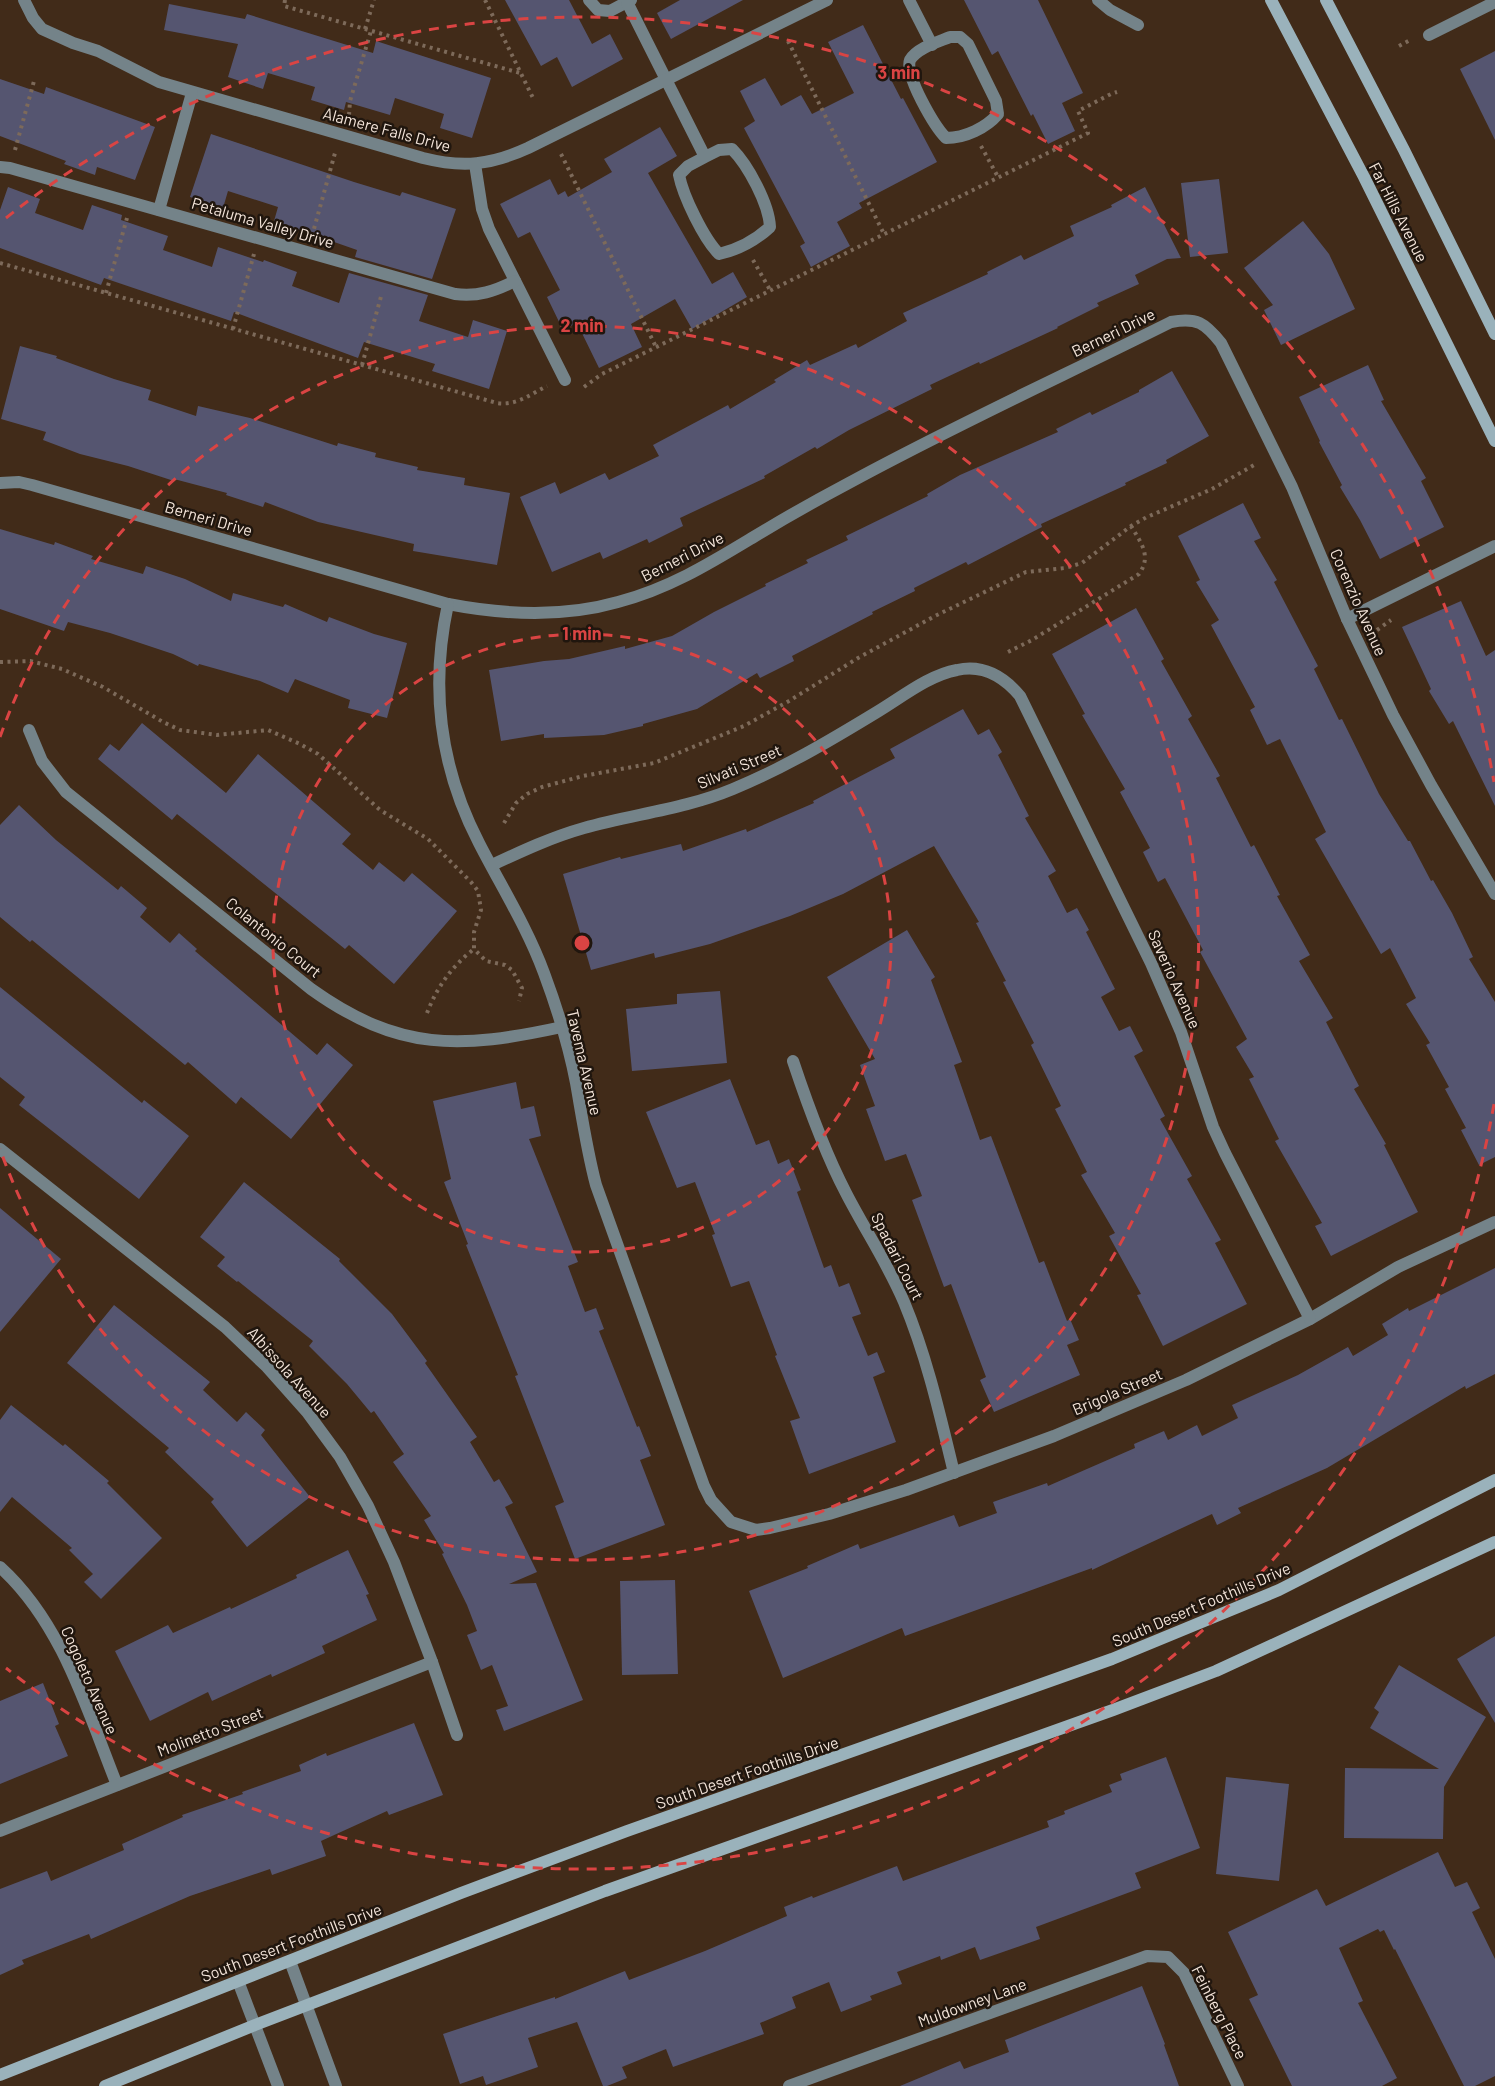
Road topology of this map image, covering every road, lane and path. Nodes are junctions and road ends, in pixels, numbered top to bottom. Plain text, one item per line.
1 (24, 0) edge
2 (285, 0) edge
3 (374, 0) edge
4 (485, 0) edge
5 (589, 0) edge
6 (826, 0) edge
7 (909, 0) edge
8 (1098, 0) edge
9 (1271, 0) edge
10 (1326, 0) edge
11 (629, 1) edge
12 (1495, 2) edge
13 (1138, 25) dead end
14 (368, 30) junction
15 (1429, 35) dead end
16 (788, 41) dead end
17 (932, 45) junction
18 (520, 73) junction
19 (666, 80) junction
20 (34, 81) dead end
21 (1117, 92) dead end
22 (192, 93) junction
23 (533, 98) dead end
24 (349, 115) dead end
25 (979, 142) dead end
26 (335, 153) dead end
27 (13, 154) dead end
28 (561, 154) dead end
29 (705, 157) junction
30 (475, 164) junction
31 (0, 167) edge
32 (998, 177) junction
33 (159, 210) junction
34 (128, 216) dead end
35 (884, 234) junction
36 (312, 238) dead end
37 (255, 251) dead end
38 (751, 256) dead end
39 (0, 263) edge
40 (515, 281) junction
41 (384, 288) dead end
42 (770, 290) junction
43 (106, 293) junction
44 (1200, 322) joint
45 (233, 329) junction
46 (1495, 334) edge
47 (656, 347) junction
48 (362, 365) junction
49 (565, 380) dead end
50 (581, 389) dead end
51 (553, 393) dead end
52 (1495, 441) edge
53 (1254, 465) dead end
54 (0, 483) edge
55 (1131, 526) junction
56 (1495, 546) edge
57 (448, 604) junction
58 (1347, 619) junction
59 (1008, 652) dead end
60 (0, 662) edge
61 (985, 670) joint
62 (29, 730) dead end
63 (504, 823) dead end
64 (492, 865) junction
65 (1495, 894) edge
66 (474, 950) junction
67 (519, 1001) dead end
68 (427, 1013) dead end
69 (562, 1027) junction
70 (793, 1061) dead end
71 (0, 1149) edge
72 (1495, 1222) edge
73 (1310, 1319) junction
74 (954, 1473) junction
75 (1495, 1480) edge
76 (731, 1522) joint
77 (1495, 1542) edge
78 (0, 1567) edge
79 (432, 1662) junction
80 (457, 1735) dead end
81 (117, 1785) junction
82 (0, 1831) edge
83 (1168, 1957) joint
84 (290, 1961) junction
85 (238, 1981) junction
86 (306, 2005) junction
87 (255, 2025) junction
88 (0, 2075) edge
89 (105, 2086) edge
90 (278, 2086) edge
91 (336, 2086) edge
92 (789, 2086) edge
93 (1238, 2086) edge

1 - 22 street, Alamere Falls Drive
2 - 14 path
3 - 14 path
4 - 18 path
5 - 11 street
6 - 19 street, Alamere Falls Drive
7 - 17 street
8 - 13 street
9 - 52 main road, Far Hills Avenue
10 - 46 main road, Far Hills Avenue
11 - 19 street
12 - 15 street
14 - 18 path
14 - 24 path
16 - 35 path
17 - 17 street
18 - 23 path
19 - 29 street
19 - 30 street, Alamere Falls Drive
20 - 27 path
21 - 32 path
22 - 30 street, Alamere Falls Drive
22 - 33 street
25 - 32 path
26 - 36 path
28 - 47 path
29 - 29 street
30 - 40 street
31 - 33 street, Petaluma Valley Drive
32 - 35 path
33 - 40 street, Petaluma Valley Drive
34 - 43 path
35 - 42 path
37 - 45 path
38 - 42 path
39 - 43 path
40 - 49 street
41 - 48 path
42 - 47 path
43 - 45 path
44 - 57 street, Berneri Drive
44 - 58 street, Corenzio Avenue
45 - 48 path
47 - 50 path
48 - 51 path
53 - 55 path
54 - 57 street, Berneri Drive
55 - 59 path
55 - 63 path
56 - 58 street
57 - 64 street, Tavema Avenue
58 - 65 street, Corenzio Avenue
60 - 66 path
61 - 64 street, Silvati Street
61 - 73 street, Saverio Avenue
62 - 69 street, Colantonio Court
64 - 69 street, Tavema Avenue
66 - 67 path
66 - 68 path
69 - 76 street, Tavema Avenue
70 - 74 street, Spadari Court
71 - 79 street, Albissola Avenue
72 - 73 street, Brigola Street
73 - 74 street, Brigola Street
74 - 76 street, Brigola Street
75 - 84 main road, South Desert Foothills Drive
77 - 86 main road
78 - 81 street, Cogoleto Avenue
79 - 80 street, Albissola Avenue
79 - 81 street, Molinetto Street
81 - 82 street, Molinetto Street
83 - 92 street, Muldowney Lane
83 - 93 street, Feinberg Place
84 - 85 main road, South Desert Foothills Drive
84 - 86 street
85 - 87 street
85 - 88 main road, South Desert Foothills Drive
86 - 87 main road
86 - 91 street
87 - 89 main road
87 - 90 street

